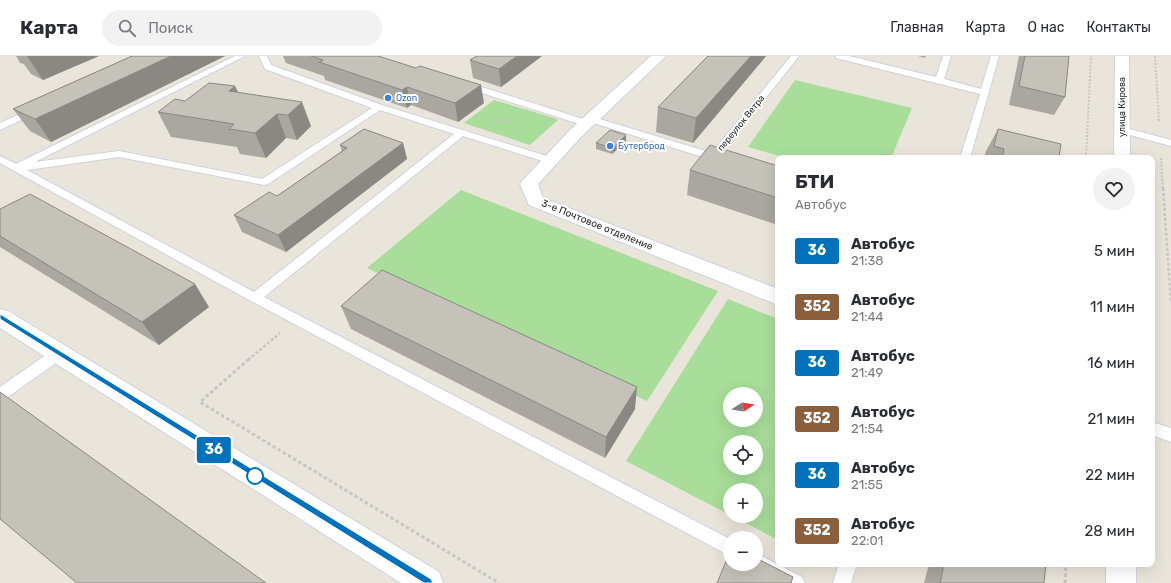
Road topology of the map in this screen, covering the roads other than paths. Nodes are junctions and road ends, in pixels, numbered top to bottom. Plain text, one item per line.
1 (241, 56) edge
2 (263, 56) edge
3 (659, 56) edge
4 (795, 56) edge
5 (839, 56) edge
6 (947, 56) edge
7 (995, 56) edge
8 (1122, 56) edge
9 (939, 80) junction
10 (458, 83) edge
11 (984, 92) junction
12 (42, 107) edge
13 (379, 107) junction
14 (588, 121) junction
15 (0, 128) edge
16 (1122, 130) junction
17 (462, 132) junction
18 (1171, 143) edge
19 (966, 155) edge
20 (1122, 155) edge
21 (714, 157) junction
22 (0, 159) edge
23 (549, 160) junction
24 (728, 162) edge
25 (16, 168) junction
26 (775, 296) edge
27 (255, 298) junction
28 (0, 317) edge
29 (58, 354) junction
30 (0, 395) edge
31 (1155, 429) edge
32 (1171, 435) edge
33 (723, 544) edge
34 (763, 566) edge
35 (847, 567) edge
36 (1121, 567) edge
37 (428, 583) edge
38 (796, 583) edge
39 (842, 583) edge
40 (1121, 583) edge

1 - 25 lane
2 - 13 lane
3 - 14 street, 3-е Почтовое отделение
4 - 21 lane, переулок Ветра
5 - 9 lane
6 - 9 lane
7 - 11 lane
8 - 16 street, улица Кирова
9 - 11 lane
10 - 14 lane
11 - 19 lane
12 - 15 lane
13 - 17 lane
13 - 25 lane
14 - 21 lane
14 - 23 street, 3-е Почтовое отделение
16 - 18 lane
16 - 20 street, улица Кирова
17 - 23 lane
17 - 27 lane
21 - 24 lane, переулок Ветра
22 - 25 lane
23 - 26 street, 3-е Почтовое отделение
25 - 27 lane
27 - 33 lane
28 - 29 street
29 - 30 lane
29 - 37 street
31 - 32 lane
34 - 38 lane
35 - 39 lane
36 - 40 street

